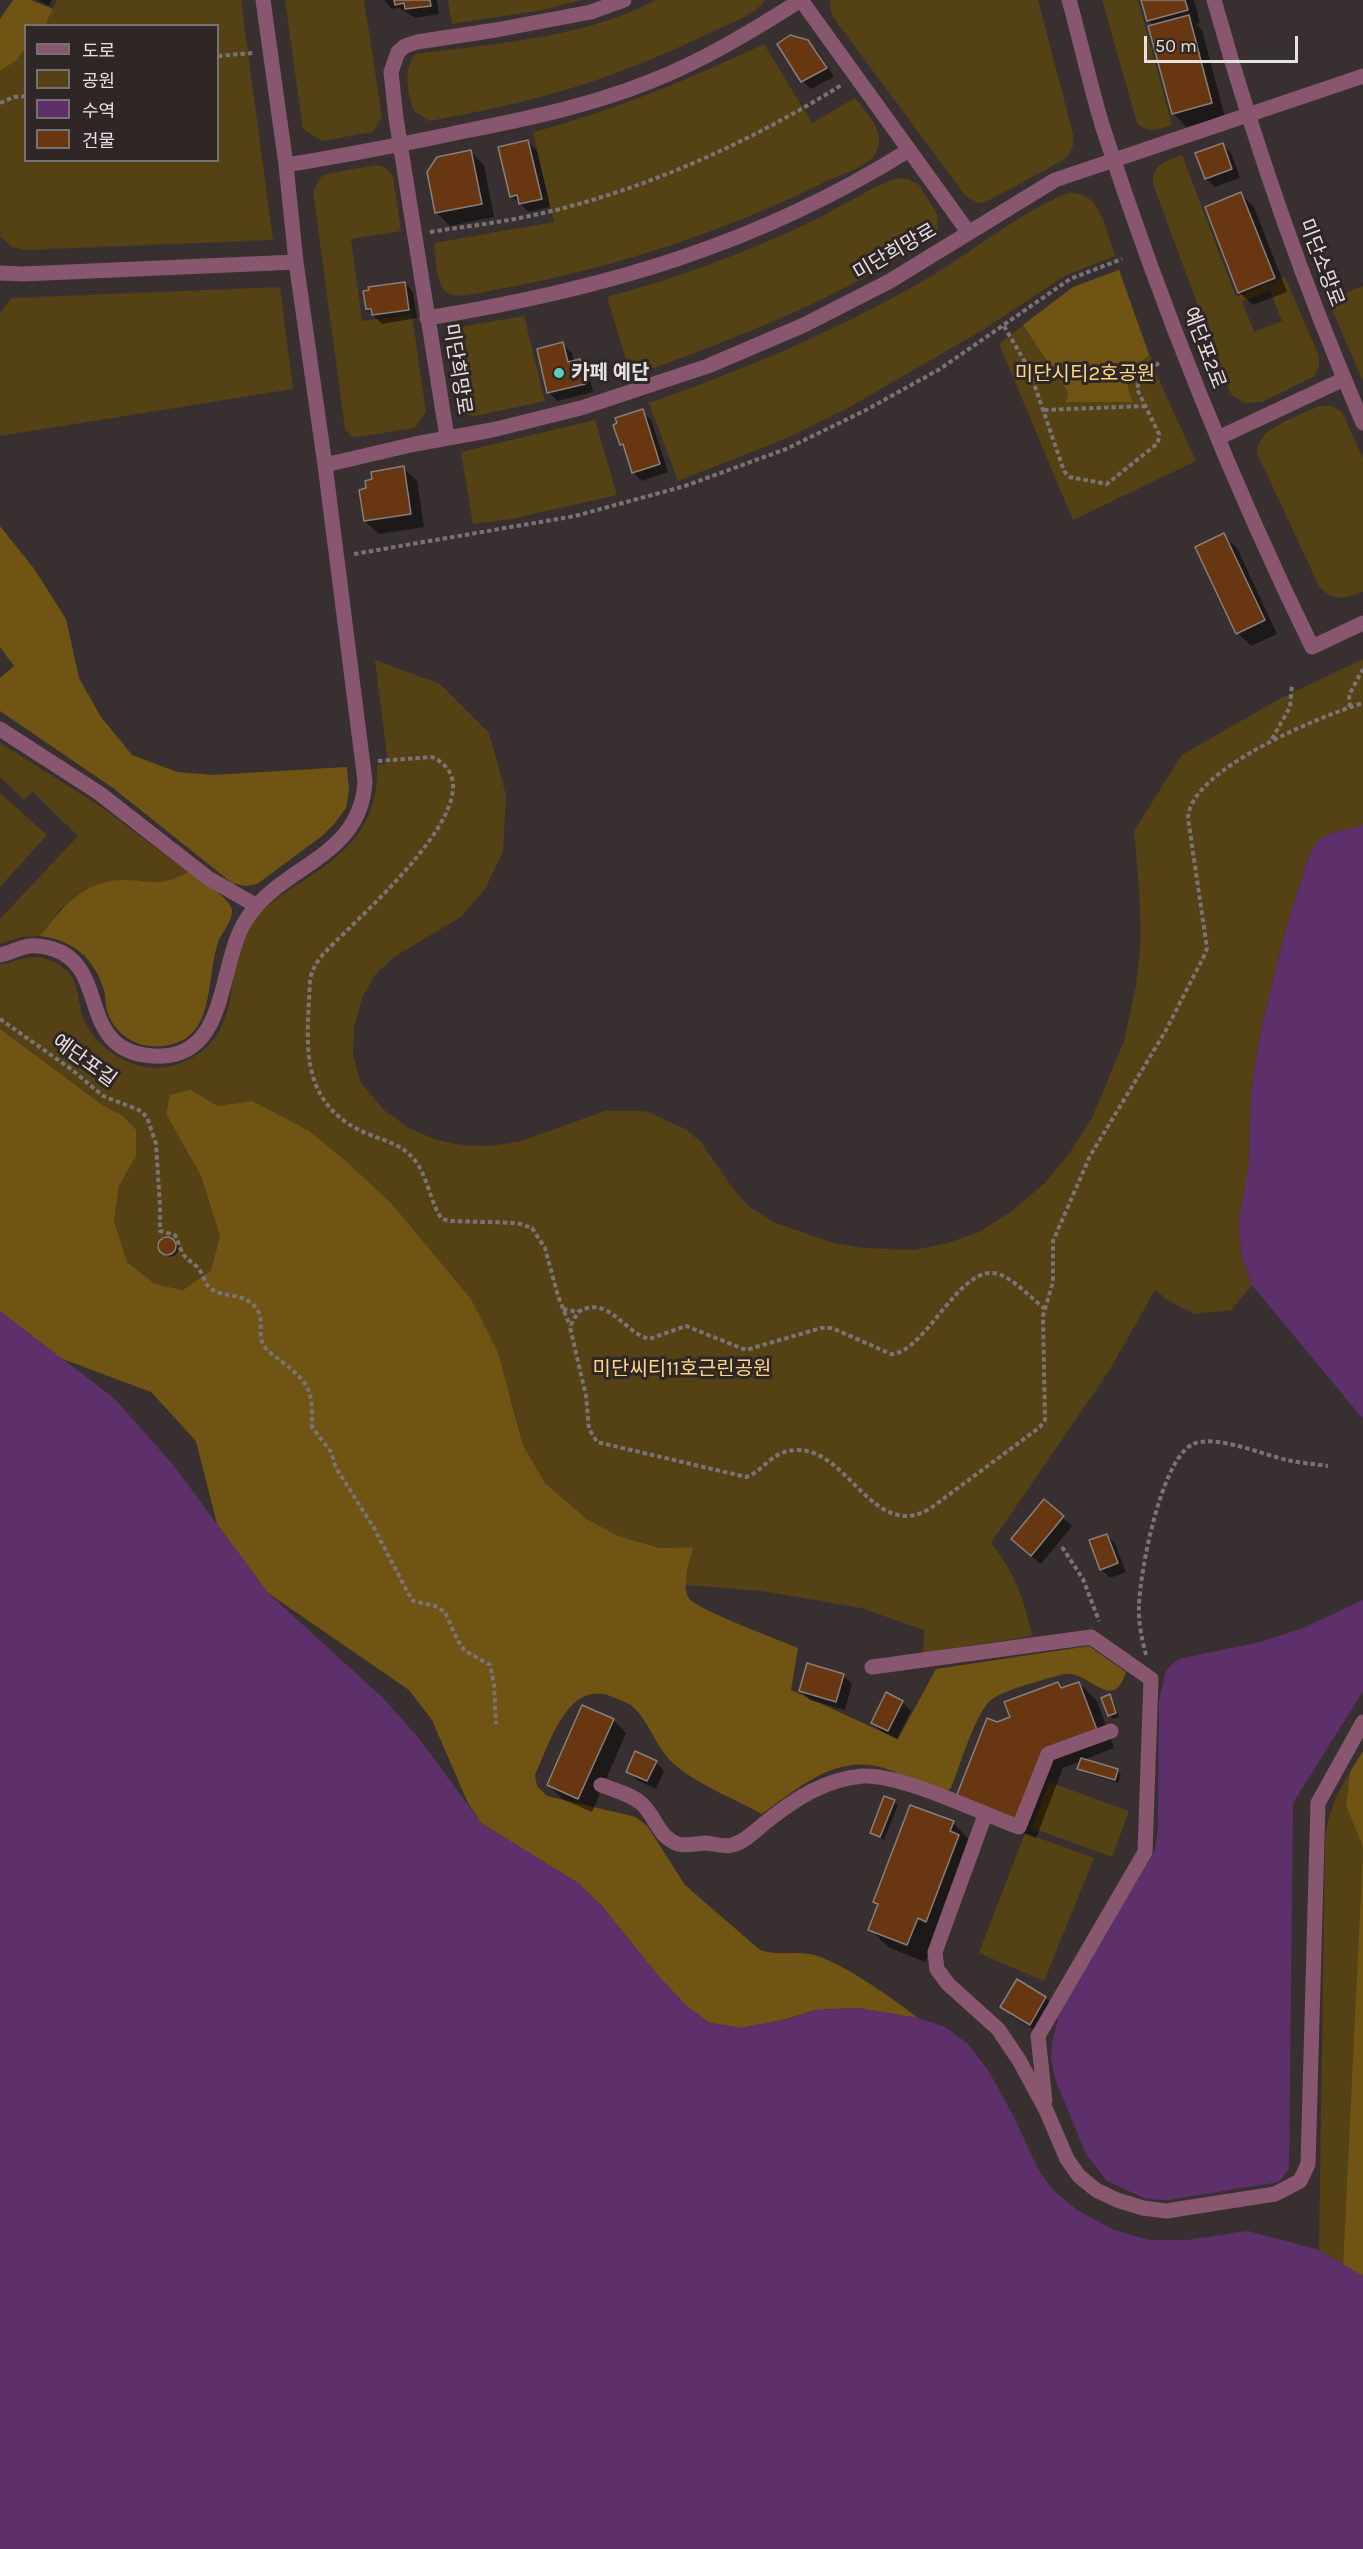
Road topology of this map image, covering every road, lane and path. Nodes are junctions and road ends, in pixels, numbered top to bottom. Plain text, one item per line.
1 (263, 0) edge
2 (624, 0) edge
3 (801, 0) edge
4 (1069, 0) edge
5 (1214, 0) edge
6 (253, 53) dead end
7 (219, 57) edge
8 (1363, 76) edge
9 (846, 82) dead end
10 (24, 96) edge
11 (0, 103) edge
12 (1248, 116) junction
13 (400, 144) junction
14 (909, 150) junction
15 (1114, 160) junction
16 (286, 165) junction
17 (429, 232) dead end
18 (969, 233) junction
19 (1122, 259) dead end
20 (296, 262) junction
21 (0, 273) edge
22 (427, 318) junction
23 (1004, 326) junction
24 (1160, 362) dead end
25 (1344, 379) junction
26 (1145, 406) junction
27 (1044, 410) junction
28 (1363, 423) edge
29 (447, 437) junction
30 (1218, 438) junction
31 (325, 465) junction
32 (354, 554) dead end
33 (1363, 623) edge
34 (1363, 669) edge
35 (1292, 684) dead end
36 (1363, 703) edge
37 (1350, 707) junction
38 (0, 729) edge
39 (1272, 739) junction
40 (378, 760) dead end
41 (256, 906) junction
42 (0, 955) edge
43 (0, 1020) edge
44 (562, 1309) junction
45 (1045, 1309) junction
46 (578, 1312) junction
47 (570, 1327) junction
48 (1328, 1466) dead end
49 (1062, 1547) dead end
50 (1114, 1652) junction
51 (872, 1667) dead end
52 (1151, 1679) junction
53 (1363, 1722) edge
54 (496, 1724) dead end
55 (1111, 1731) dead end
56 (601, 1785) dead end
57 (985, 1815) junction
58 (1046, 2110) junction

1 - 16 street
2 - 13 street, 미단희망로
3 - 13 street
3 - 14 street, 미단희망로
4 - 15 street, 예단포2로
5 - 12 street, 미단소망로
6 - 7 path
8 - 12 street
9 - 17 path
10 - 11 path
12 - 15 street
12 - 25 street, 미단소망로
13 - 16 street
13 - 22 street, 미단희망로
14 - 18 street, 미단희망로
14 - 22 street
15 - 18 street, 미단희망로
15 - 30 street, 예단포2로
16 - 20 street
18 - 29 street, 미단희망로
19 - 23 path
20 - 21 street
20 - 31 street
22 - 29 street, 미단희망로
23 - 27 path
23 - 32 path
24 - 26 path
25 - 28 street, 미단소망로
25 - 30 street
26 - 27 path
26 - 27 path
29 - 31 street
30 - 33 street, 예단포2로
31 - 41 street
34 - 37 path
35 - 39 path
36 - 37 path
37 - 39 path
38 - 41 street
39 - 45 path
40 - 44 path
41 - 42 street
43 - 54 path, 예단포길
44 - 46 path
44 - 47 path
45 - 46 path
45 - 47 path
46 - 47 path
48 - 52 path
49 - 50 path
50 - 51 street
50 - 52 street
52 - 58 street
53 - 58 street
55 - 57 street
56 - 57 street
57 - 58 street

